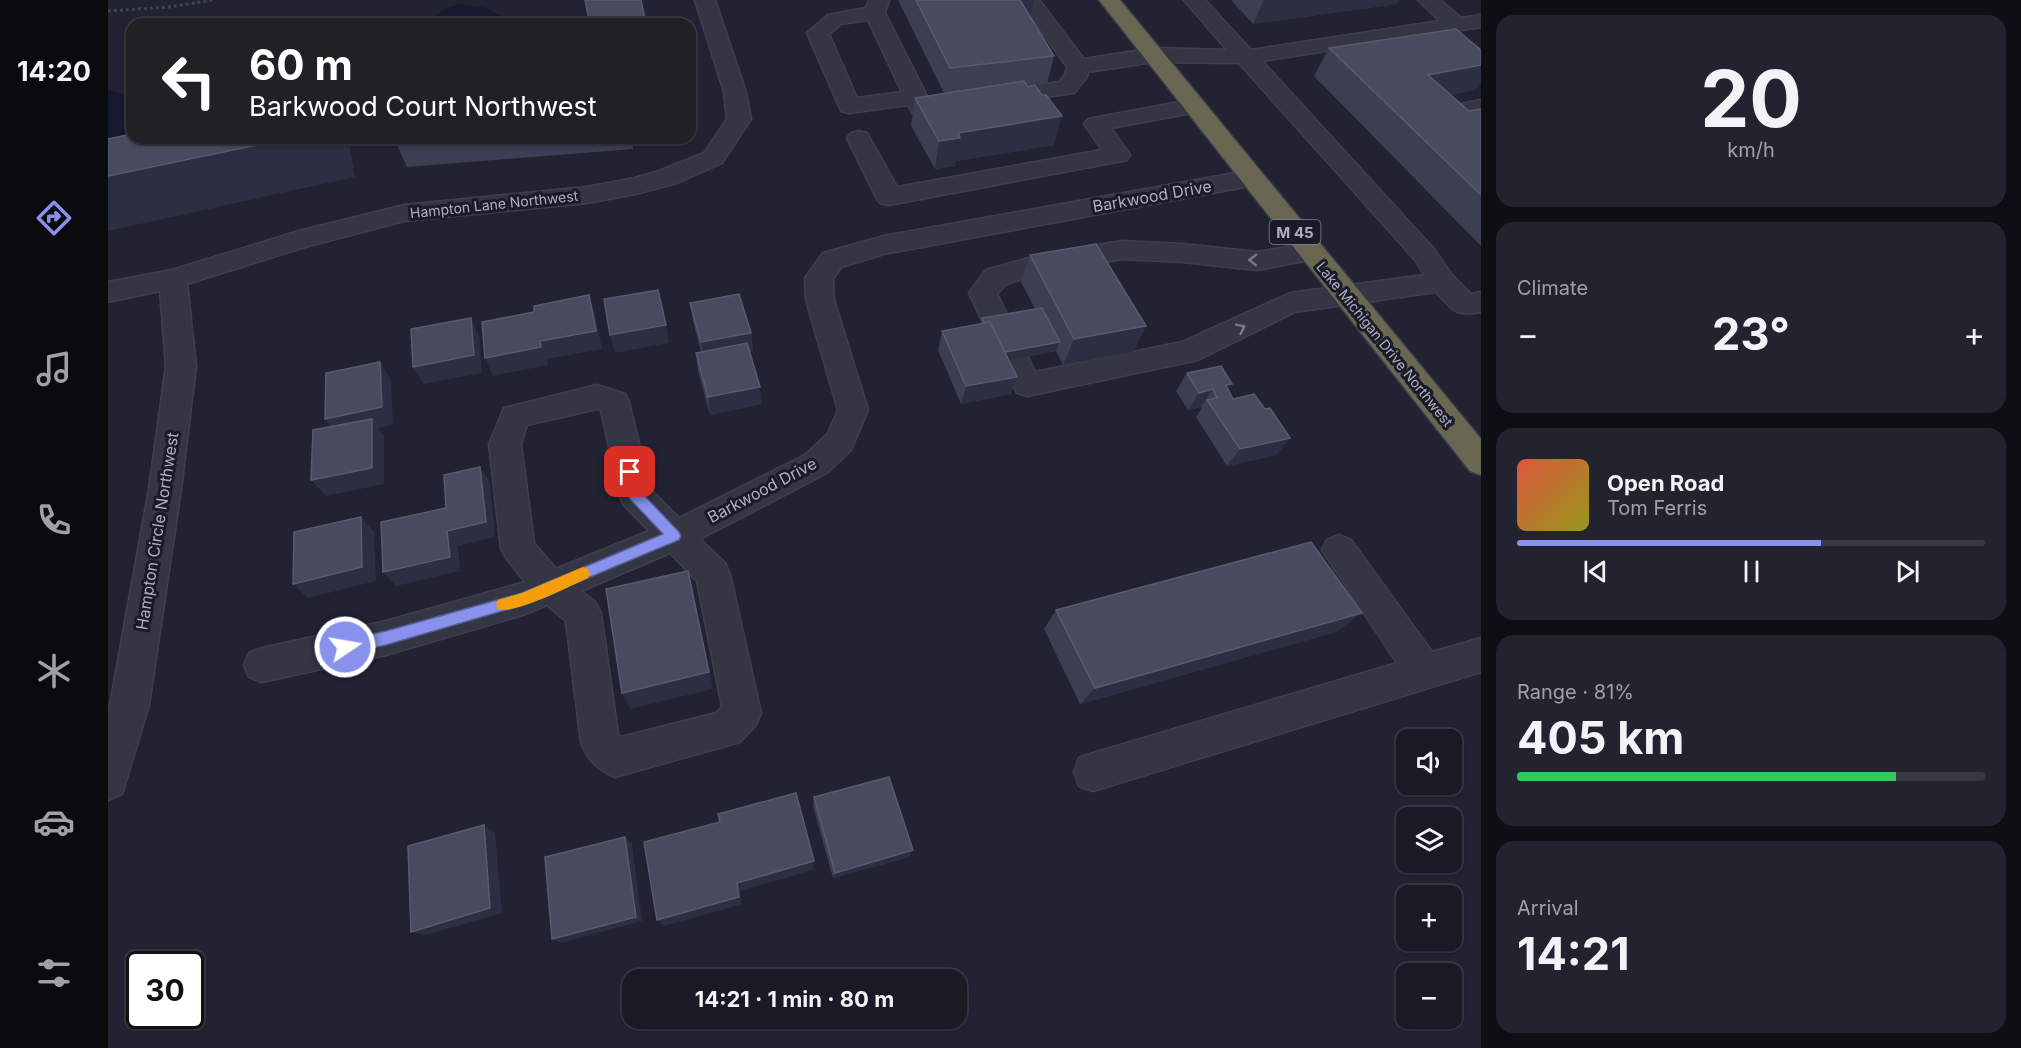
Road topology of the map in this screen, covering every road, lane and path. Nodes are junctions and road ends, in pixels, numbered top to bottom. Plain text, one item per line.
1 (213, 0) edge
2 (705, 0) edge
3 (1029, 0) edge
4 (1109, 0) edge
5 (1194, 0) edge
6 (1428, 0) edge
7 (877, 6) edge
8 (108, 11) edge
9 (1481, 21) edge
10 (1450, 26) junction
11 (1466, 46) edge
12 (1154, 55) junction
13 (1246, 57) junction
14 (1078, 68) junction
15 (1076, 96) dead end
16 (915, 97) junction
17 (1195, 106) junction
18 (1481, 107) edge
19 (1444, 114) edge
20 (1096, 124) junction
21 (859, 138) dead end
22 (1252, 178) junction
23 (1311, 252) junction
24 (172, 279) junction
25 (1442, 282) junction
26 (108, 292) edge
27 (1346, 295) junction
28 (1476, 310) edge
29 (1481, 462) edge
30 (674, 536) junction
31 (1339, 550) dead end
32 (550, 587) junction
33 (1481, 655) edge
34 (262, 665) dead end
35 (1424, 672) junction
36 (1093, 772) dead end
37 (108, 780) edge

1 - 8 path
2 - 24 street, Hampton Lane Northwest
3 - 14 street
4 - 12 highway, Lake Michigan Drive Northwest / M 45
5 - 13 street
6 - 10 street
7 - 16 street
7 - 16 street
9 - 10 street
10 - 11 street
10 - 13 street
12 - 13 street
12 - 14 street
12 - 17 highway, Lake Michigan Drive Northwest / M 45
13 - 25 street
14 - 16 street
15 - 20 street
17 - 20 street
17 - 22 highway, Lake Michigan Drive Northwest / M 45
18 - 19 street
20 - 21 street
22 - 23 highway, Lake Michigan Drive Northwest / M 45
22 - 30 street, Barkwood Drive
23 - 27 highway, Lake Michigan Drive Northwest / M 45
23 -> 27 street
24 - 26 street, Hampton Lane Northwest
24 - 37 street, Hampton Circle Northwest
25 - 27 street
25 - 28 street
27 - 29 highway, Lake Michigan Drive Northwest / M 45
30 - 32 street, Barkwood Drive
30 - 32 street
30 - 32 street
31 - 35 street
32 - 34 street, Barkwood Drive
33 - 35 street
35 - 36 street

